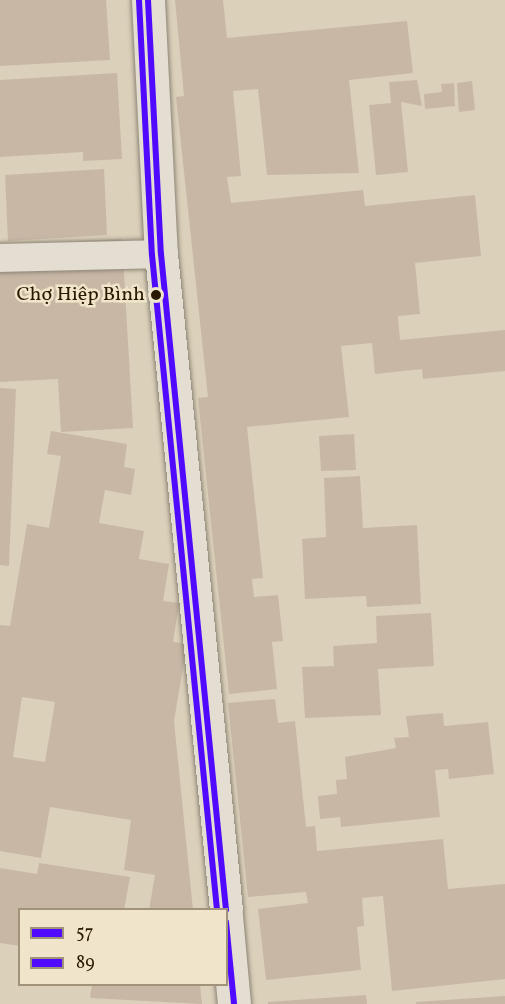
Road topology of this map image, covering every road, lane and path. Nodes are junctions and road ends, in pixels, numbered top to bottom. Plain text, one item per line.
1 (148, 0) edge
2 (161, 254) junction
3 (0, 258) edge
4 (226, 908) edge
5 (228, 938) edge
6 (234, 1004) edge

1 - 2 main road
2 - 3 street
2 - 4 main road
5 - 6 main road

